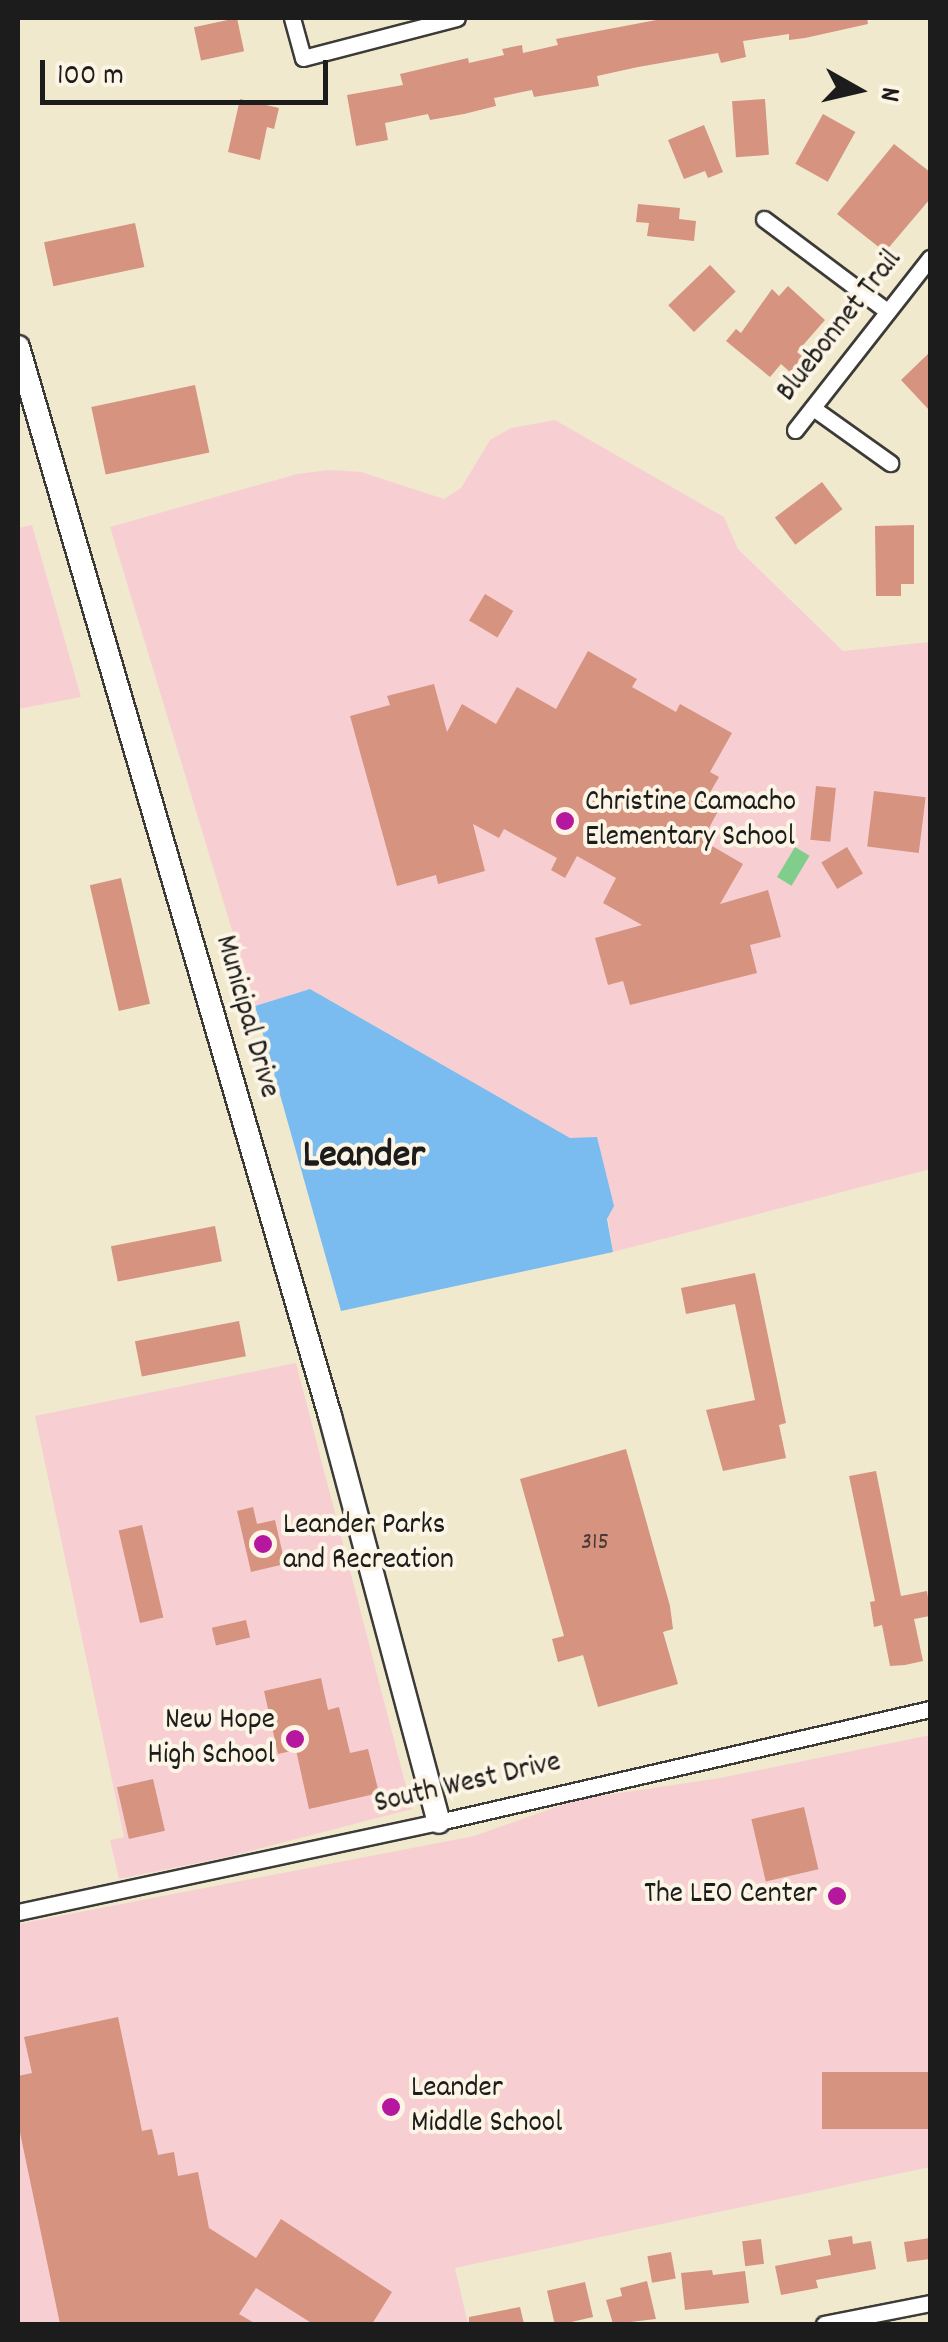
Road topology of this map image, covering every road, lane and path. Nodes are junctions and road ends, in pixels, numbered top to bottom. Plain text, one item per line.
1 (292, 18) edge
2 (457, 18) edge
3 (764, 219) dead end
4 (930, 258) edge
5 (887, 311) junction
6 (18, 348) edge
7 (813, 408) junction
8 (796, 430) dead end
9 (890, 463) dead end
10 (930, 1708) edge
11 (439, 1822) junction
12 (18, 1912) edge
13 (930, 2304) edge
14 (824, 2324) edge

1 - 2 street
3 - 5 street
4 - 5 street, Bluebonnet Trail
5 - 7 street, Bluebonnet Trail
6 - 11 street, Municipal Drive
7 - 8 street, Bluebonnet Trail
7 - 9 street
10 - 11 street, South West Drive
11 - 12 street, South West Drive
13 - 14 street

